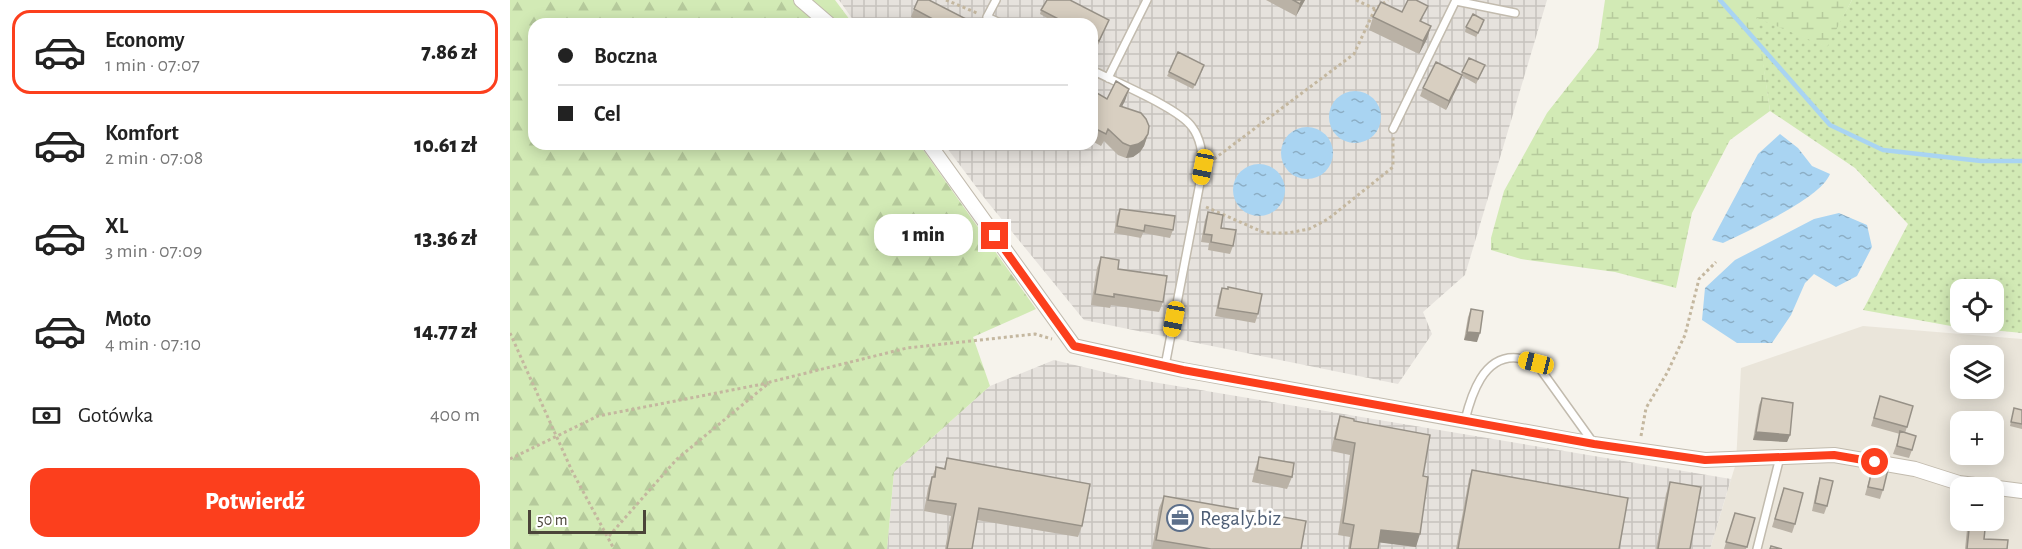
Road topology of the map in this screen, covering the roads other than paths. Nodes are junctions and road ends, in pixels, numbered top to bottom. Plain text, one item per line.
1 (801, 0) edge
2 (996, 0) edge
3 (1148, 0) edge
4 (1456, 0) edge
5 (1515, 13) dead end
6 (822, 18) edge
7 (989, 18) edge
8 (1098, 73) edge
9 (1108, 78) junction
10 (1393, 129) road end
11 (933, 150) edge
12 (1165, 366) junction
13 (1465, 420) junction
14 (1594, 444) junction
15 (1780, 457) junction
16 (2022, 491) edge
17 (1757, 549) edge

1 - 6 street
2 - 7 lane
3 - 9 lane
4 - 5 lane
4 - 10 lane
8 - 9 lane
9 - 12 lane
11 - 12 street
12 - 13 street
13 - 14 street
13 - 14 lane
14 - 15 street
15 - 16 street
15 - 17 lane

